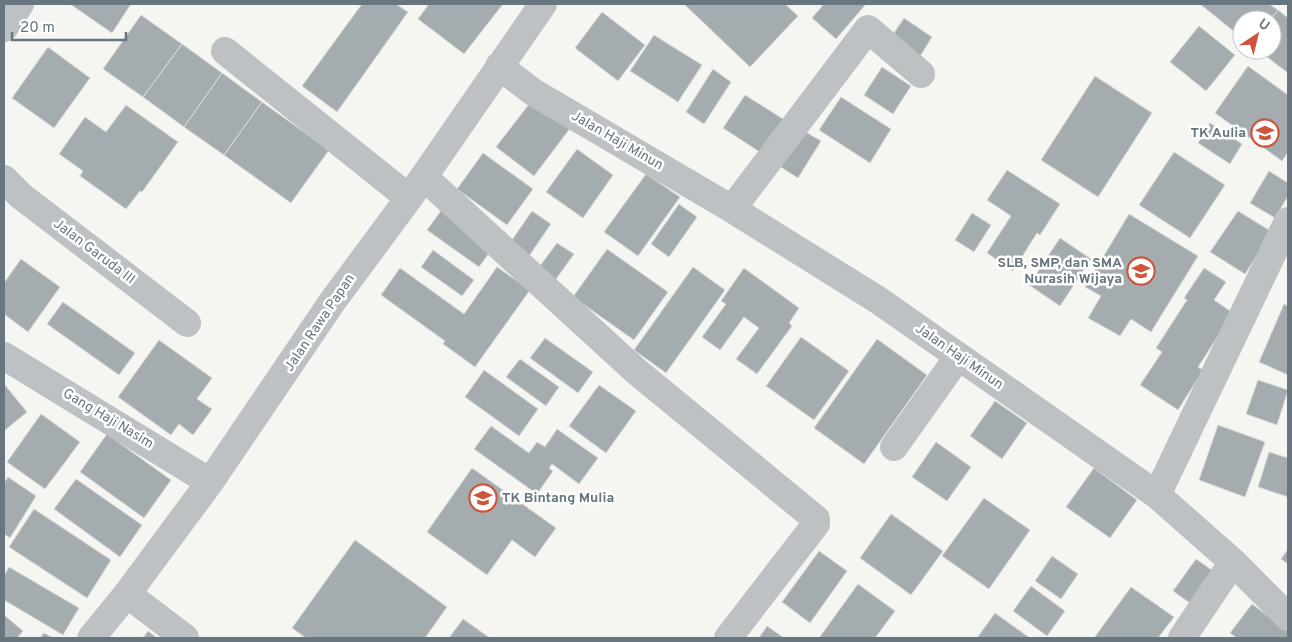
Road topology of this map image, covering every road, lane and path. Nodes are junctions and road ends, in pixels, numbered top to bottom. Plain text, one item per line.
1 (20, 4) edge
2 (543, 4) edge
3 (4, 28) edge
4 (225, 51) dead end
5 (499, 66) junction
6 (921, 74) dead end
7 (4, 179) edge
8 (416, 188) junction
9 (732, 209) junction
10 (1288, 221) edge
11 (187, 323) dead end
12 (4, 356) edge
13 (958, 357) junction
14 (894, 447) dead end
15 (210, 482) junction
16 (1157, 495) junction
17 (1233, 562) junction
18 (127, 594) junction
19 (1288, 617) edge
20 (182, 636) edge
21 (92, 638) edge
22 (728, 638) edge
23 (1182, 638) edge

1 - 3 street
2 - 5 street, Jalan Rawa Papan
4 - 8 street
5 - 8 street, Jalan Rawa Papan
5 - 9 street, Jalan Haji Minun
6 - 9 street
7 - 11 street, Jalan Garuda III
8 - 15 street, Jalan Rawa Papan
8 - 22 street
9 - 13 street, Jalan Haji Minun
10 - 16 street
12 - 15 street, Gang Haji Nasim
13 - 14 street
13 - 16 street, Jalan Haji Minun
15 - 18 street, Jalan Rawa Papan
16 - 17 street, Jalan Haji Minun
17 - 19 street, Jalan Haji Minun
17 - 23 street
18 - 20 street
18 - 21 street, Jalan Rawa Papan

